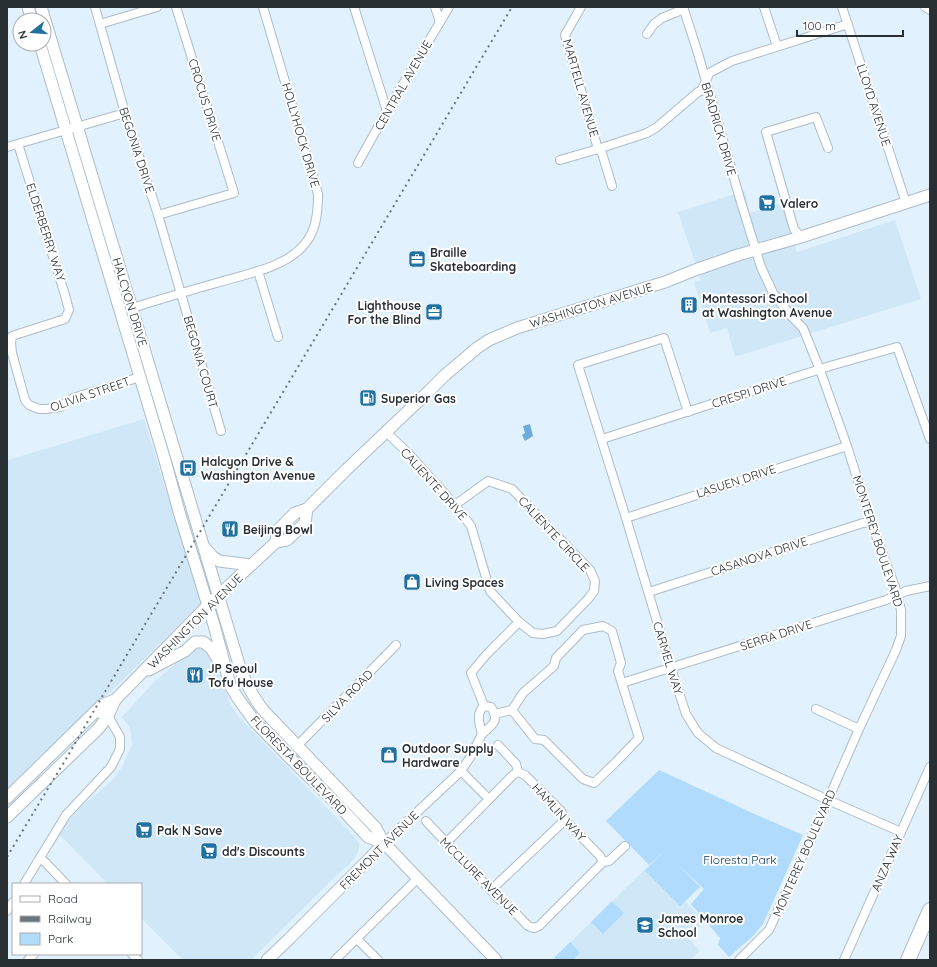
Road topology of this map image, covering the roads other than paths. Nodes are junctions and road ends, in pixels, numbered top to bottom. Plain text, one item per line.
1 (95, 7) edge
2 (157, 7) edge
3 (176, 7) edge
4 (263, 7) edge
5 (354, 7) edge
6 (435, 7) edge
7 (449, 7) edge
8 (581, 7) edge
9 (764, 7) edge
10 (842, 7) edge
11 (925, 7) edge
12 (684, 8) edge
13 (930, 10) edge
14 (440, 22) junction
15 (100, 24) junction
16 (848, 24) junction
17 (647, 34) dead end
18 (777, 46) junction
19 (52, 50) edge
20 (42, 52) edge
21 (706, 82) junction
22 (387, 111) junction
23 (125, 113) junction
24 (77, 126) junction
25 (65, 130) junction
26 (18, 144) junction
27 (7, 147) edge
28 (828, 148) dead end
29 (598, 149) junction
30 (560, 160) dead end
31 (358, 163) dead end
32 (612, 186) dead end
33 (929, 199) edge
34 (906, 204) junction
35 (158, 215) junction
36 (801, 237) junction
37 (755, 250) junction
38 (258, 270) junction
39 (181, 293) junction
40 (132, 308) junction
41 (278, 337) dead end
42 (820, 370) junction
43 (140, 377) junction
44 (39, 410) joint
45 (688, 412) junction
46 (927, 418) edge
47 (221, 431) dead end
48 (386, 432) junction
49 (602, 439) junction
50 (930, 439) edge
51 (847, 446) junction
52 (456, 505) junction
53 (626, 518) junction
54 (871, 522) junction
55 (204, 547) junction
56 (251, 565) junction
57 (930, 586) edge
58 (648, 592) junction
59 (897, 595) junction
60 (218, 596) junction
61 (208, 605) junction
62 (519, 622) junction
63 (556, 631) joint
64 (396, 645) dead end
65 (671, 668) junction
66 (140, 674) junction
67 (622, 683) junction
68 (230, 685) junction
69 (115, 700) junction
70 (484, 706) junction
71 (816, 709) dead end
72 (512, 710) junction
73 (94, 713) junction
74 (495, 714) junction
75 (108, 716) junction
76 (859, 729) junction
77 (482, 734) junction
78 (498, 745) dead end
79 (297, 746) junction
80 (930, 767) edge
81 (460, 771) junction
82 (518, 772) junction
83 (7, 798) edge
84 (488, 799) junction
85 (828, 800) junction
86 (7, 816) edge
87 (565, 820) junction
88 (426, 821) dead end
89 (901, 832) junction
90 (446, 842) junction
91 (384, 843) junction
92 (625, 846) dead end
93 (40, 858) junction
94 (603, 862) junction
95 (417, 878) junction
96 (25, 883) edge
97 (65, 883) edge
98 (491, 890) junction
99 (930, 910) edge
100 (357, 939) junction
101 (267, 960) edge
102 (336, 960) edge
103 (378, 960) edge
104 (496, 960) edge
105 (739, 960) edge
106 (844, 960) edge
107 (908, 960) edge

1 - 15 street, BEGONIA DRIVE
2 - 15 street
3 - 35 street, CROCUS DRIVE
4 - 38 street, HOLLYHOCK DRIVE
5 - 22 street
6 - 14 street
7 - 14 street, CENTRAL AVENUE
8 - 29 street, MARTELL AVENUE
9 - 18 street
10 - 16 street, LLOYD AVENUE
11 - 13 street
12 - 17 street
12 - 21 street, BRADRICK DRIVE
14 - 22 street, CENTRAL AVENUE
15 - 23 street, BEGONIA DRIVE
16 - 18 street
16 - 34 street, LLOYD AVENUE
18 - 21 street
19 - 24 main road, HALCYON DRIVE
20 - 25 main road, HALCYON DRIVE
21 - 29 street
21 - 37 street, BRADRICK DRIVE
22 - 31 street, CENTRAL AVENUE
23 - 24 street
23 - 35 street, BEGONIA DRIVE
24 - 25 street
24 - 40 main road, HALCYON DRIVE
25 - 26 street
25 - 43 main road, HALCYON DRIVE
26 - 27 street
26 - 44 street, ELDERBERRY WAY
28 - 36 street
29 - 30 street
29 - 32 street, MARTELL AVENUE
33 - 34 main road, WASHINGTON AVENUE
34 - 36 main road, WASHINGTON AVENUE
35 - 39 street, BEGONIA DRIVE
36 - 37 main road, WASHINGTON AVENUE
37 - 42 street, MONTEREY BOULEVARD
37 - 48 main road, WASHINGTON AVENUE
38 - 39 street, HOLLYHOCK DRIVE
38 - 41 street
39 - 40 street, HOLLYHOCK DRIVE
39 - 47 street, BEGONIA COURT
40 - 55 main road, HALCYON DRIVE
42 - 45 street, CRESPI DRIVE
42 - 46 street, CRESPI DRIVE
42 - 51 street, MONTEREY BOULEVARD
43 - 44 street, OLIVIA STREET
43 - 61 main road, HALCYON DRIVE
45 - 49 street, CRESPI DRIVE
45 - 49 street, CARMEL WAY
46 - 50 street
48 - 52 street, CALIENTE DRIVE
48 - 56 main road, WASHINGTON AVENUE
49 - 53 street, CARMEL WAY
51 - 53 street, LASUEN DRIVE
51 - 54 street, MONTEREY BOULEVARD
52 - 62 street, CALIENTE DRIVE
52 - 63 street, CALIENTE CIRCLE
53 - 58 street, CARMEL WAY
54 - 58 street, CASANOVA DRIVE
54 - 59 street, MONTEREY BOULEVARD
55 - 56 main road
55 - 60 main road, HALCYON DRIVE
56 - 60 main road, WASHINGTON AVENUE
57 - 59 street, SERRA DRIVE
58 - 65 street, CARMEL WAY
59 - 65 street, SERRA DRIVE
59 - 76 street, MONTEREY BOULEVARD
60 - 61 main road, WASHINGTON AVENUE
60 - 79 main road, FLORESTA BOULEVARD
61 - 66 main road, WASHINGTON AVENUE
61 - 68 main road, FLORESTA BOULEVARD
62 - 63 street, CALIENTE DRIVE
62 - 70 street
64 - 79 street, SILVA ROAD
65 - 67 street, SERRA DRIVE
65 - 85 street, CARMEL WAY
66 - 68 main road
66 - 69 main road, WASHINGTON AVENUE
67 - 72 street
67 - 72 street
68 - 91 main road, FLORESTA BOULEVARD
69 - 73 main road, WASHINGTON AVENUE
69 - 75 main road, WASHINGTON AVENUE
70 - 74 street
70 - 77 street
71 - 76 street
72 - 74 street
73 - 75 street
73 - 83 main road, WASHINGTON AVENUE
74 - 77 street, FREMONT AVENUE
75 - 86 main road, WASHINGTON AVENUE
75 - 93 street
76 - 85 street, MONTEREY BOULEVARD
77 - 81 street, FREMONT AVENUE
78 - 82 street, HAMLIN WAY
79 - 91 main road, FLORESTA BOULEVARD
80 - 89 street, ANZA WAY
81 - 84 street
81 - 91 street, FREMONT AVENUE
82 - 84 street
82 - 87 street, HAMLIN WAY
84 - 90 street
85 - 89 street, CARMEL WAY
85 - 105 street, MONTEREY BOULEVARD
87 - 94 street, HAMLIN WAY
87 - 98 street
88 - 90 street, MCCLURE AVENUE
89 - 106 street, ANZA WAY
90 - 98 street, MCCLURE AVENUE
91 - 95 main road, FLORESTA BOULEVARD
91 - 101 main road, FREMONT AVENUE
92 - 94 street
93 - 96 street
93 - 97 street
94 - 98 street, MCCLURE AVENUE
95 - 100 street
95 - 104 main road, FLORESTA BOULEVARD
99 - 107 highway
100 - 102 street
100 - 103 street

